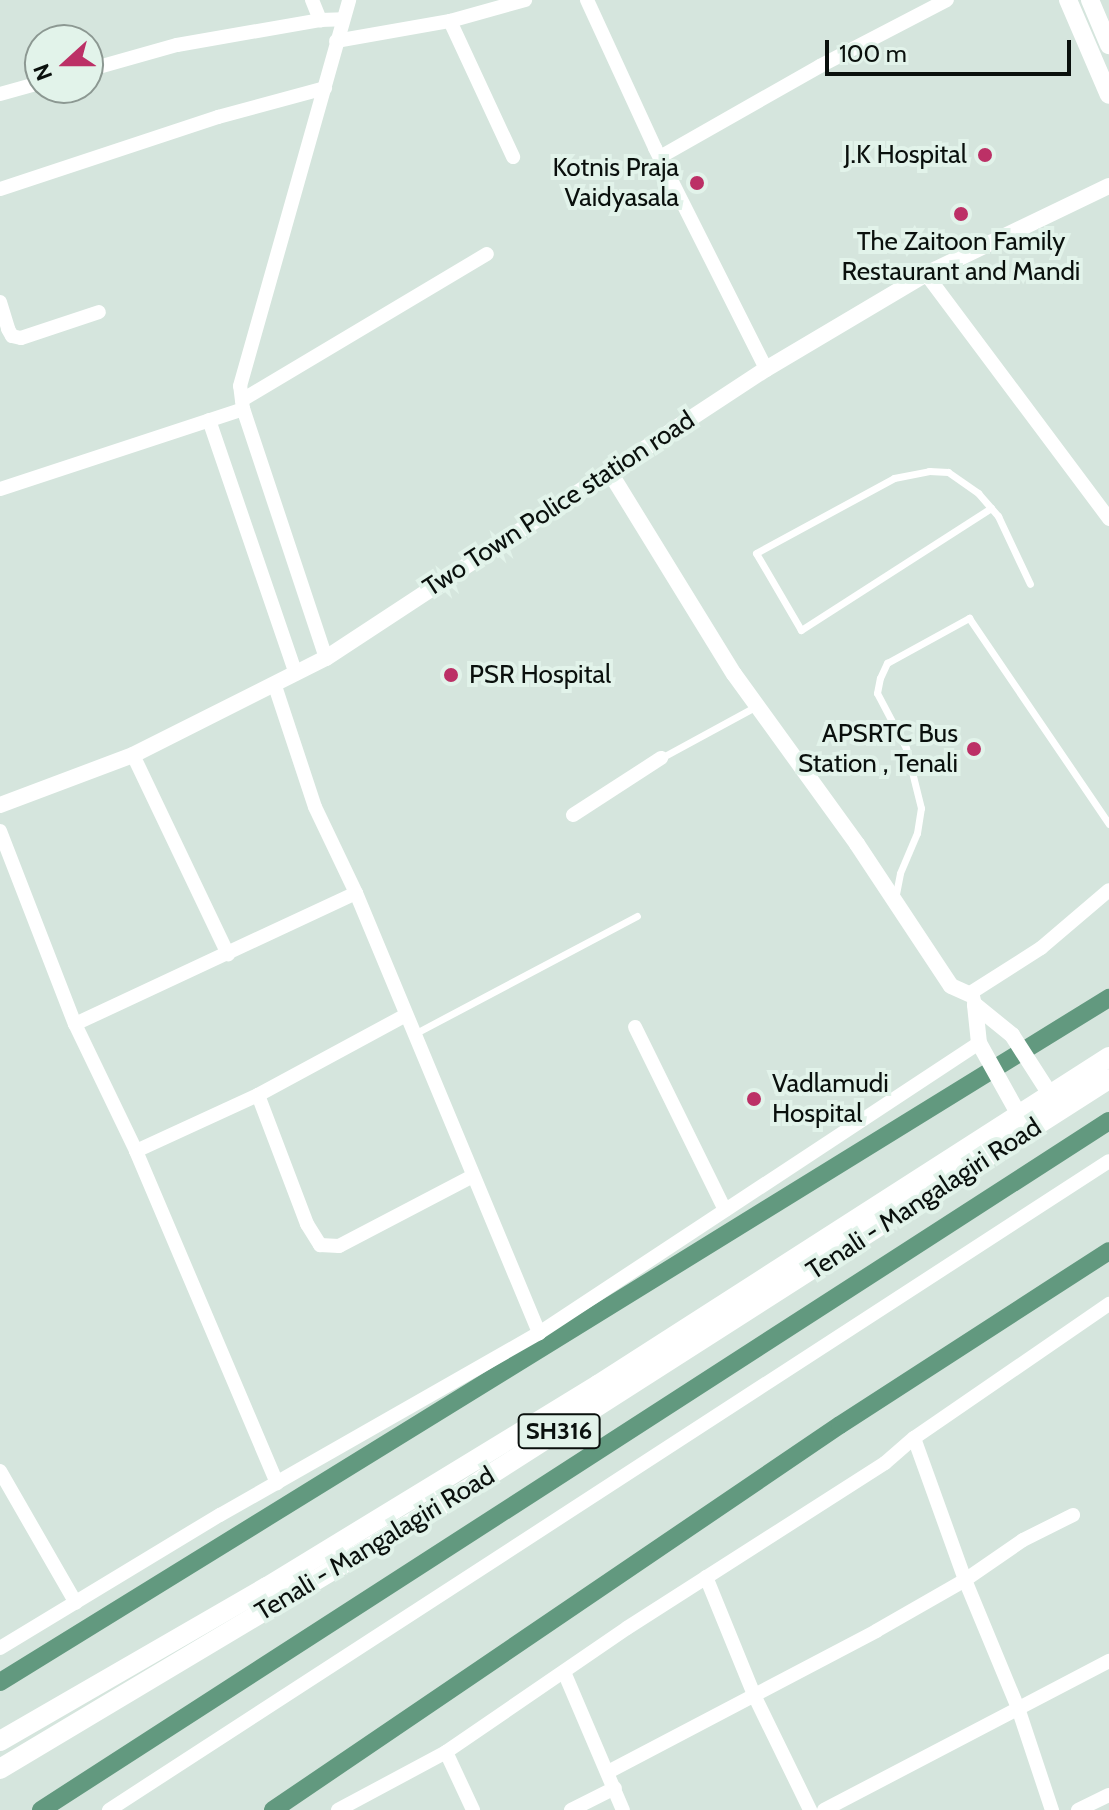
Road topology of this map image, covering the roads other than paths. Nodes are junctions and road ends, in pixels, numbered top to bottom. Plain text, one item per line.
1 (312, 0) edge
2 (349, 0) edge
3 (525, 0) edge
4 (587, 0) edge
5 (947, 0) edge
6 (1068, 0) edge
7 (1090, 0) edge
8 (343, 19) junction
9 (320, 20) junction
10 (450, 21) junction
11 (336, 41) junction
12 (1109, 45) edge
13 (104, 66) edge
14 (24, 87) edge
15 (325, 88) junction
16 (0, 94) edge
17 (1109, 95) edge
18 (513, 157) dead end
19 (660, 157) junction
20 (1109, 186) edge
21 (0, 189) edge
22 (487, 254) dead end
23 (926, 274) junction
24 (0, 302) edge
25 (99, 312) dead end
26 (766, 369) junction
27 (240, 407) junction
28 (213, 419) junction
29 (609, 471) junction
30 (0, 489) edge
31 (991, 508) junction
32 (1109, 519) edge
33 (1030, 584) dead end
34 (326, 658) junction
35 (296, 674) junction
36 (275, 686) junction
37 (757, 706) junction
38 (133, 755) junction
39 (661, 758) joint
40 (0, 805) edge
41 (573, 815) dead end
42 (1109, 824) edge
43 (0, 831) edge
44 (1109, 890) edge
45 (356, 893) junction
46 (895, 901) junction
47 (637, 916) dead end
48 (228, 954) junction
49 (973, 1000) junction
50 (406, 1015) junction
51 (75, 1024) junction
52 (635, 1027) dead end
53 (414, 1034) junction
54 (981, 1048) junction
55 (1109, 1057) edge
56 (1109, 1079) edge
57 (258, 1095) junction
58 (1053, 1098) junction
59 (1021, 1119) junction
60 (136, 1151) junction
61 (1109, 1161) edge
62 (473, 1176) junction
63 (725, 1210) junction
64 (1108, 1309) edge
65 (539, 1333) junction
66 (914, 1438) junction
67 (0, 1471) edge
68 (277, 1483) junction
69 (1073, 1515) dead end
70 (706, 1577) junction
71 (965, 1580) junction
72 (76, 1603) junction
73 (0, 1648) edge
74 (1109, 1661) edge
75 (564, 1672) junction
76 (755, 1697) junction
77 (1018, 1708) junction
78 (0, 1741) edge
79 (446, 1752) junction
80 (0, 1769) edge
81 (608, 1772) junction
82 (615, 1788) junction
83 (1109, 1795) edge
84 (109, 1810) edge
85 (338, 1810) edge
86 (473, 1810) edge
87 (571, 1810) edge
88 (623, 1810) edge
89 (810, 1810) edge
90 (824, 1810) edge
91 (1052, 1810) edge
92 (1078, 1810) edge

1 - 9 street
2 - 8 street
3 - 10 street
4 - 19 street
5 - 19 street
6 - 17 main road
7 - 12 main road
8 - 9 street
8 - 11 street
9 - 13 street
10 - 11 street
10 - 18 street
11 - 15 street
14 - 16 street
15 - 21 street
15 - 27 street
19 - 26 street
20 - 23 street, Two Town Police station road
22 - 27 street
23 - 26 street, Two Town Police station road
23 - 32 street
24 - 25 street
26 - 29 street, Two Town Police station road
27 - 28 street
27 - 34 street
28 - 30 street
28 - 35 street
29 - 34 street, Two Town Police station road
29 - 37 street
31 - 31 lane
31 - 33 lane
34 - 35 street, Two Town Police station road
35 - 36 street, Two Town Police station road
36 - 38 street, Two Town Police station road
36 - 45 street
37 - 39 lane
37 - 46 street
38 - 40 street, Two Town Police station road
38 - 48 street
39 - 41 street
42 - 46 lane
43 - 51 street
44 - 49 street
45 - 48 street
45 - 50 street
46 - 49 street
47 - 53 lane
48 - 51 street
49 - 54 street
49 - 58 street
50 - 53 street
50 - 57 street
51 - 60 street
52 - 63 street
53 - 62 street
54 - 59 street
54 - 63 street
55 - 58 main road, Tenali - Mangalagiri Road / SH316
56 - 58 main road, Tenali - Mangalagiri Road / SH316
57 - 60 street
57 - 62 street
58 - 59 main road, Tenali - Mangalagiri Road / SH316
59 - 78 main road, Tenali - Mangalagiri Road / SH316
59 - 80 main road, Tenali - Mangalagiri Road / SH316
60 - 68 street
61 - 84 street
62 - 65 street
63 - 65 street
64 - 66 street
65 - 68 street
66 - 70 street
66 - 71 street
67 - 72 street
68 - 72 street
69 - 71 street
70 - 75 street
70 - 76 street
71 - 76 street
71 - 77 street
72 - 73 street
74 - 77 street
75 - 79 street
75 - 81 street
76 - 81 street
76 - 89 street
77 - 90 street
77 - 91 street
79 - 85 street
79 - 86 street
81 - 82 street
82 - 87 street
82 - 88 street
83 - 92 street

